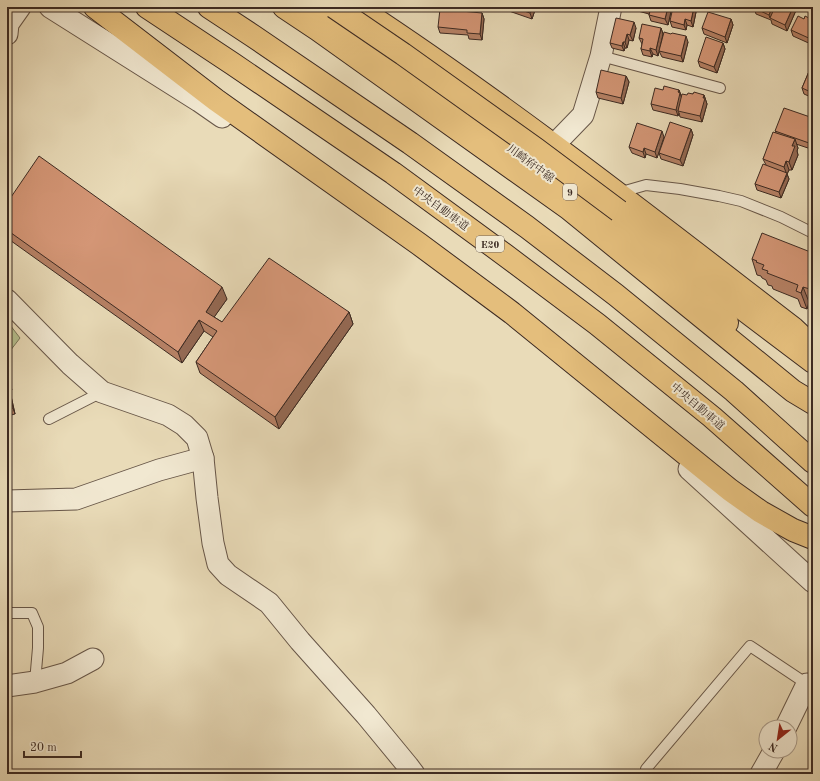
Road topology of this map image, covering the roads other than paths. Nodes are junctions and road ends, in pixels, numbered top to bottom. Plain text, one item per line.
1 (20, 7) edge
2 (50, 7) edge
3 (95, 7) edge
4 (147, 7) edge
5 (209, 7) edge
6 (284, 7) edge
7 (314, 7) edge
8 (334, 7) edge
9 (357, 7) edge
10 (611, 7) edge
11 (7, 34) edge
12 (601, 56) junction
13 (447, 68) junction
14 (720, 88) dead end
15 (432, 90) junction
16 (554, 145) junction
17 (618, 202) junction
18 (813, 233) edge
19 (7, 300) edge
20 (813, 346) edge
21 (813, 362) edge
22 (102, 392) junction
23 (813, 393) edge
24 (813, 403) edge
25 (49, 419) dead end
26 (204, 458) junction
27 (813, 462) edge
28 (7, 501) edge
29 (813, 506) edge
30 (813, 538) edge
31 (813, 582) edge
32 (7, 613) edge
33 (93, 659) dead end
34 (35, 682) junction
35 (7, 686) edge
36 (810, 686) edge
37 (791, 719) edge
38 (769, 759) edge
39 (646, 769) dead end
40 (408, 771) edge
41 (761, 774) edge

1 - 11 street
2 - 31 street
3 - 30 main road
4 - 29 main road, 中央自動車道 / E20
5 - 27 main road
6 - 24 main road
7 - 15 main road, 川崎府中線 / 9
8 - 17 main road, bridge
9 - 13 main road
10 - 12 street
12 - 14 lane
12 - 16 street
13 - 15 main road
13 - 16 main road
15 - 23 main road, 川崎府中線 / 9
16 - 17 main road
17 - 18 lane
17 - 20 main road
17 - 21 main road
19 - 22 street
22 - 25 lane
22 - 26 street
26 - 28 street
26 - 40 street
32 - 34 lane
33 - 34 street
34 - 35 street
36 - 37 street
36 - 39 lane
38 - 41 street

